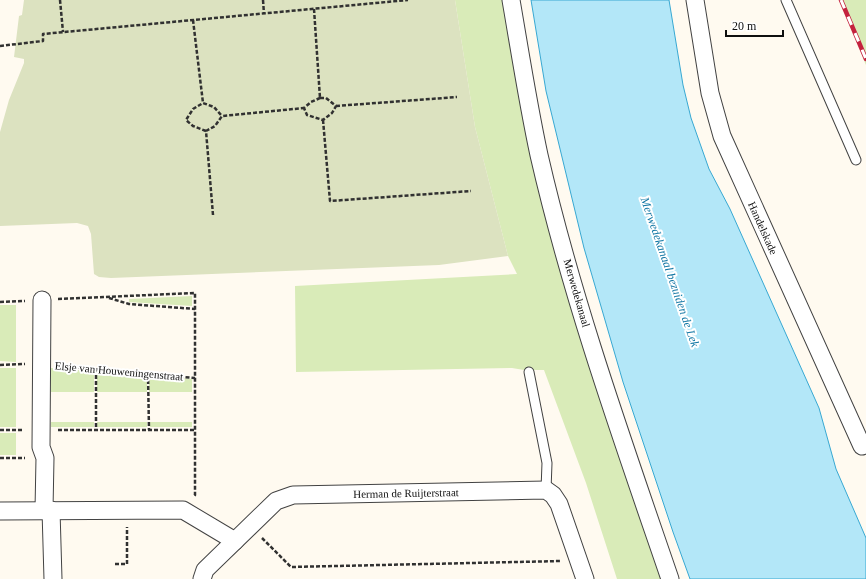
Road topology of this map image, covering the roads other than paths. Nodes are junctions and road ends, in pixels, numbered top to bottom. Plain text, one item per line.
1 (511, 0) edge
2 (695, 0) edge
3 (786, 0) edge
4 (856, 160) dead end
5 (42, 300) road end
6 (529, 372) dead end
7 (865, 448) edge
8 (546, 490) junction
9 (48, 510) junction
10 (0, 511) edge
11 (235, 541) junction
12 (53, 579) edge
13 (202, 579) edge
14 (585, 579) edge
15 (670, 579) edge

1 - 15 street, Merwedekanaal
2 - 7 street, Handelskade
3 - 4 lane
5 - 9 street, Elsje van Houweningenstraat
6 - 8 lane
8 - 11 street, Herman de Ruijterstraat
8 - 14 street
9 - 10 street
9 - 11 street
9 - 12 street, Elsje van Houweningenstraat
11 - 13 street, Herman de Ruijterstraat

